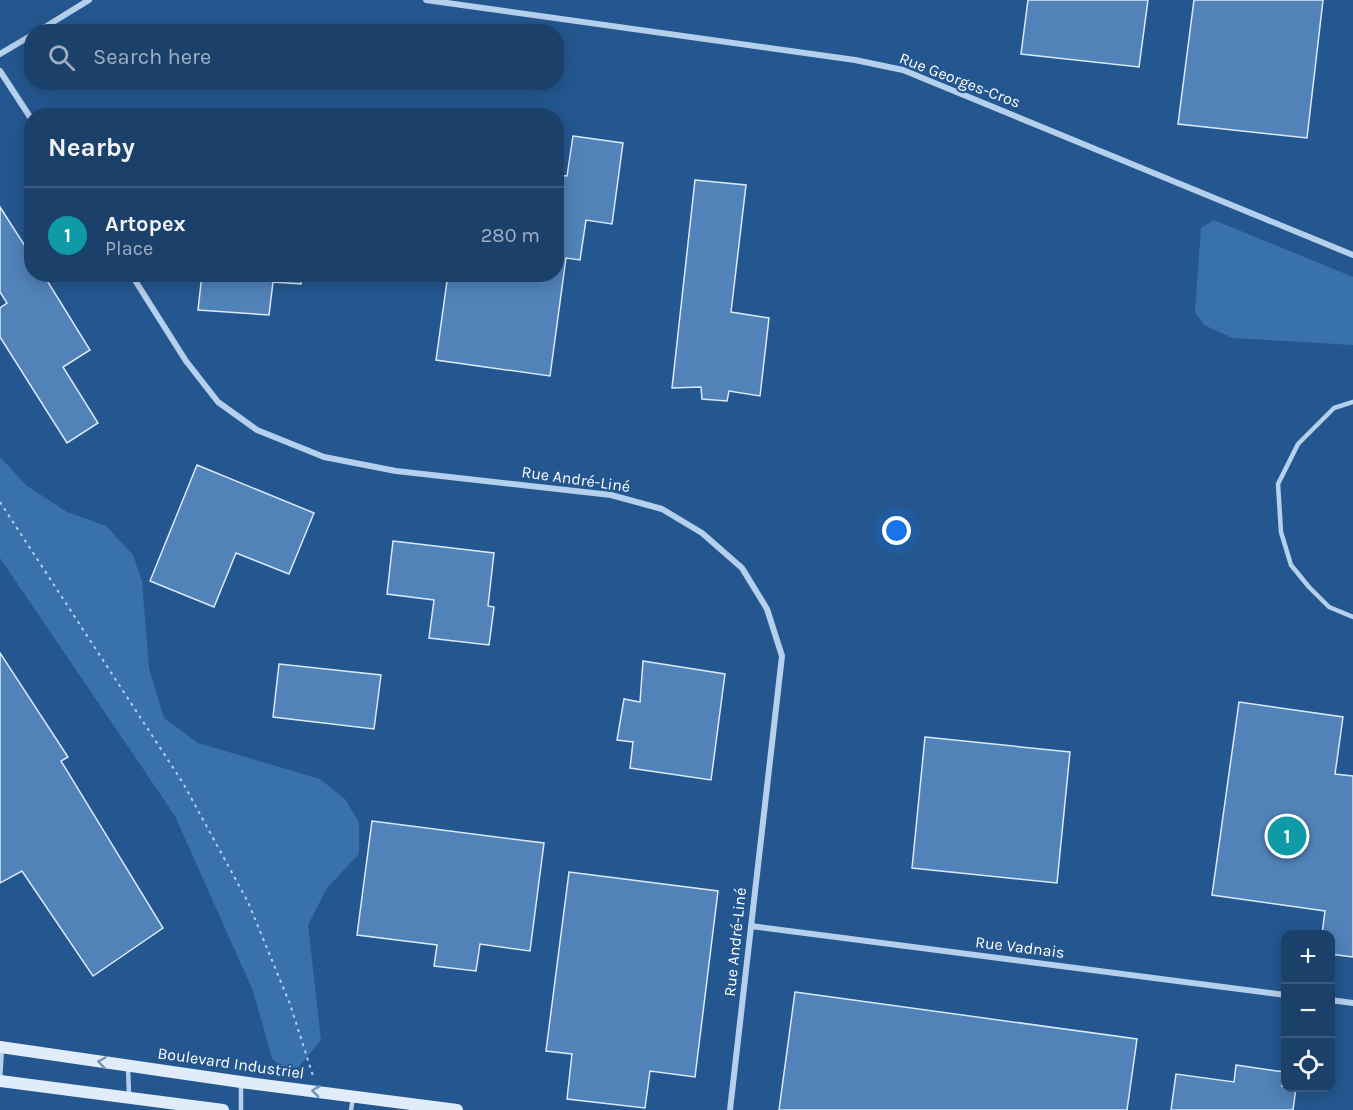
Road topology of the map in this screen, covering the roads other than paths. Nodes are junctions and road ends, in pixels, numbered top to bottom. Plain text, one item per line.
1 (89, 0) edge
2 (426, 0) edge
3 (50, 24) edge
4 (24, 40) edge
5 (0, 54) edge
6 (0, 71) edge
7 (24, 108) edge
8 (1353, 255) edge
9 (136, 282) edge
10 (1353, 402) edge
11 (1353, 617) edge
12 (751, 926) junction
13 (1281, 994) edge
14 (1335, 1001) edge
15 (1353, 1003) edge
16 (1, 1047) edge
17 (128, 1066) junction
18 (0, 1081) edge
19 (242, 1082) junction
20 (353, 1096) junction
21 (129, 1098) junction
22 (223, 1110) edge
23 (241, 1110) edge
24 (351, 1110) edge
25 (450, 1110) edge
26 (730, 1110) edge

1 - 3 street
2 - 8 street, Rue Georges-Cros
4 - 5 street
6 - 7 street
9 - 12 street, Rue André-Liné
10 - 11 lane
12 - 13 street, Rue Vadnais
12 - 26 street, Rue André-Liné
14 - 15 street
17 -> 16 street, Boulevard Industriel
16 - 18 lane
17 - 19 street, Boulevard Industriel
17 - 21 lane
18 - 21 street
20 -> 19 street, Boulevard Industriel
19 - 23 lane
20 - 24 lane
20 - 25 street, Boulevard Industriel
21 - 22 street

